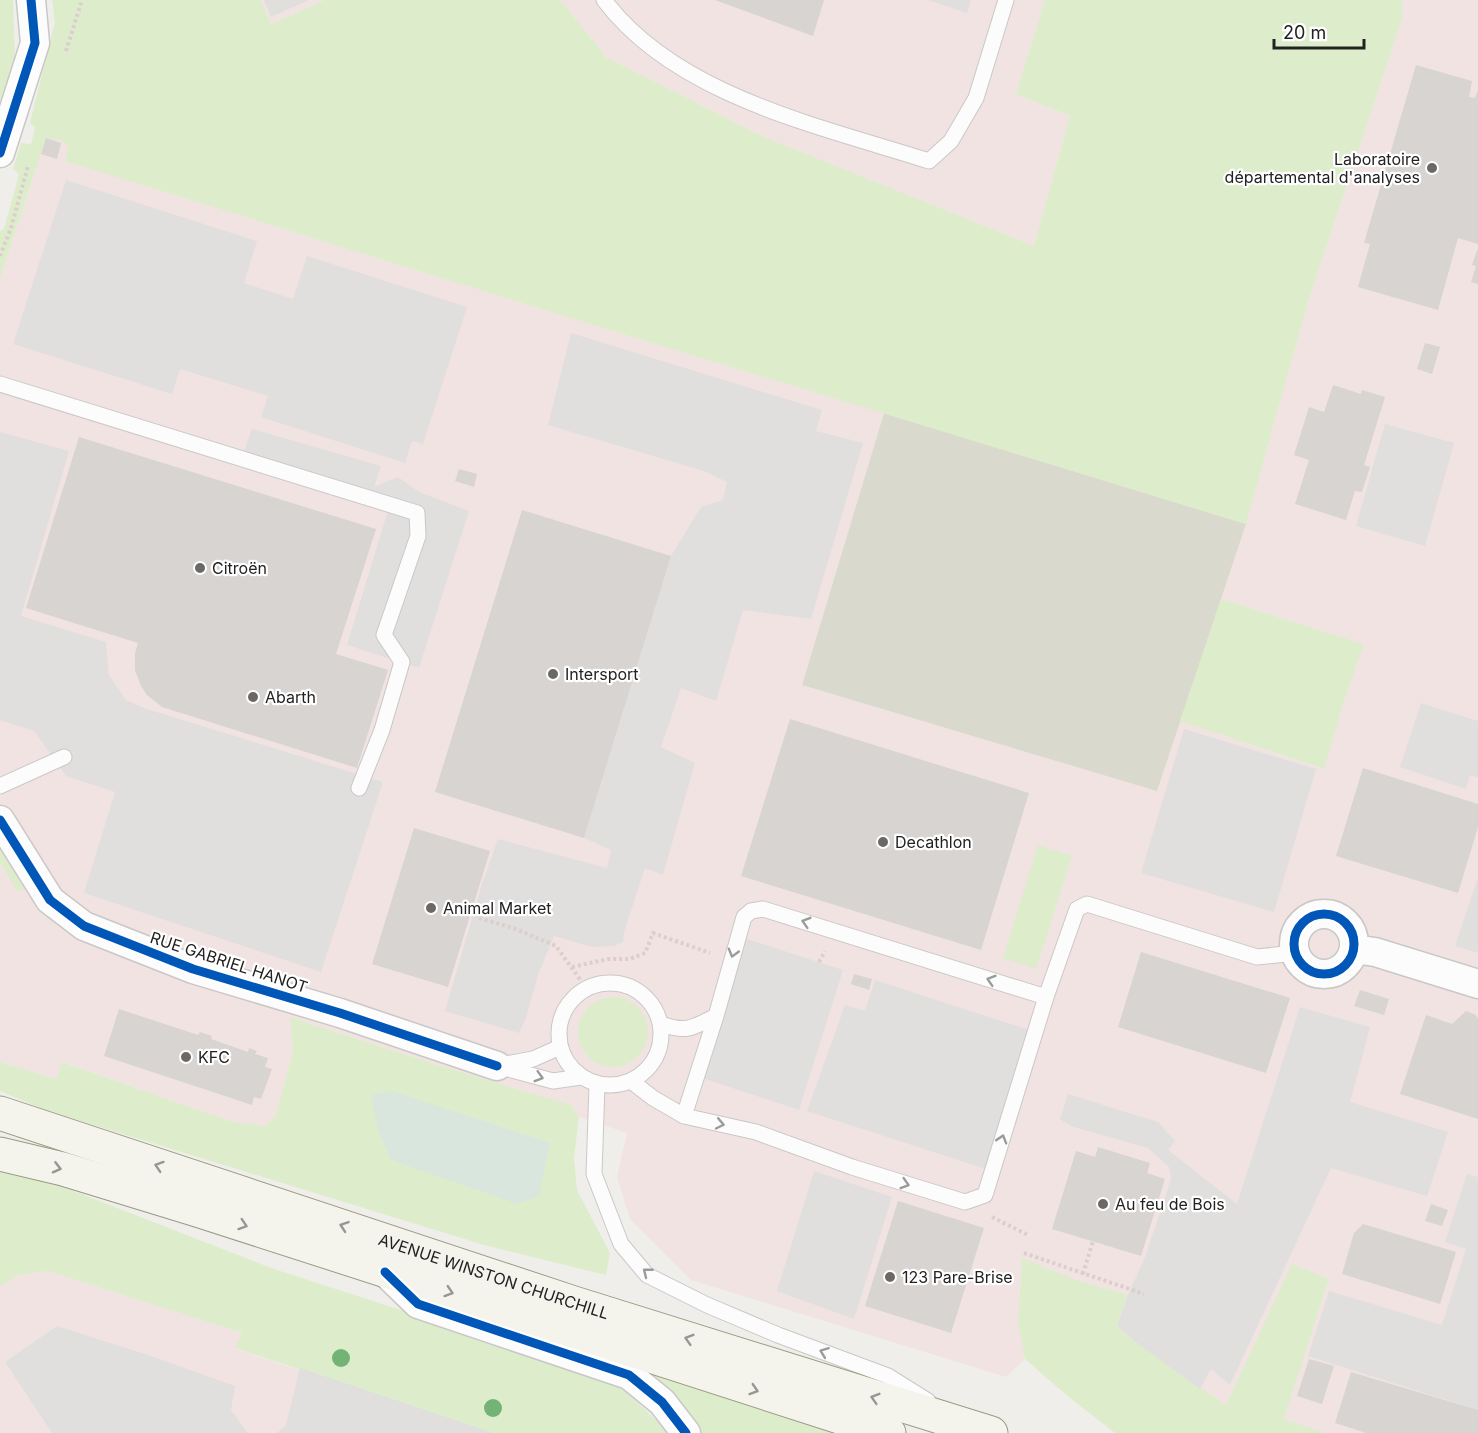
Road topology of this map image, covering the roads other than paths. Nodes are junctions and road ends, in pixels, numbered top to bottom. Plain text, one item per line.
1 (31, 0) edge
2 (604, 0) edge
3 (1006, 0) edge
4 (0, 153) edge
5 (0, 384) edge
6 (64, 757) dead end
7 (0, 786) edge
8 (359, 788) dead end
9 (0, 820) edge
10 (1353, 949) junction
11 (1294, 953) junction
12 (1478, 984) edge
13 (1046, 997) junction
14 (716, 1016) junction
15 (661, 1024) junction
16 (560, 1047) junction
17 (497, 1066) junction
18 (581, 1077) junction
19 (631, 1081) junction
20 (597, 1084) junction
21 (0, 1113) edge
22 (684, 1116) junction
23 (0, 1154) edge
24 (385, 1272) junction
25 (980, 1430) edge
26 (686, 1433) edge
27 (889, 1433) edge

1 - 4 street
2 - 3 lane
5 - 8 lane
6 - 7 lane
9 - 17 street, RUE GABRIEL HANOT
10 - 11 street
10 - 11 street
10 - 12 street
11 - 13 lane
13 -> 14 lane
22 -> 13 lane
14 - 15 lane
14 - 22 lane
15 - 16 lane
15 - 19 lane
16 - 17 lane, RUE GABRIEL HANOT
16 - 18 lane
17 -> 18 lane, RUE GABRIEL HANOT
18 - 20 lane
19 - 20 lane
19 - 22 lane
25 -> 20 lane
25 -> 21 main road, AVENUE WINSTON CHURCHILL
23 -> 24 main road, AVENUE WINSTON CHURCHILL
24 - 26 street
24 -> 27 main road, AVENUE WINSTON CHURCHILL

